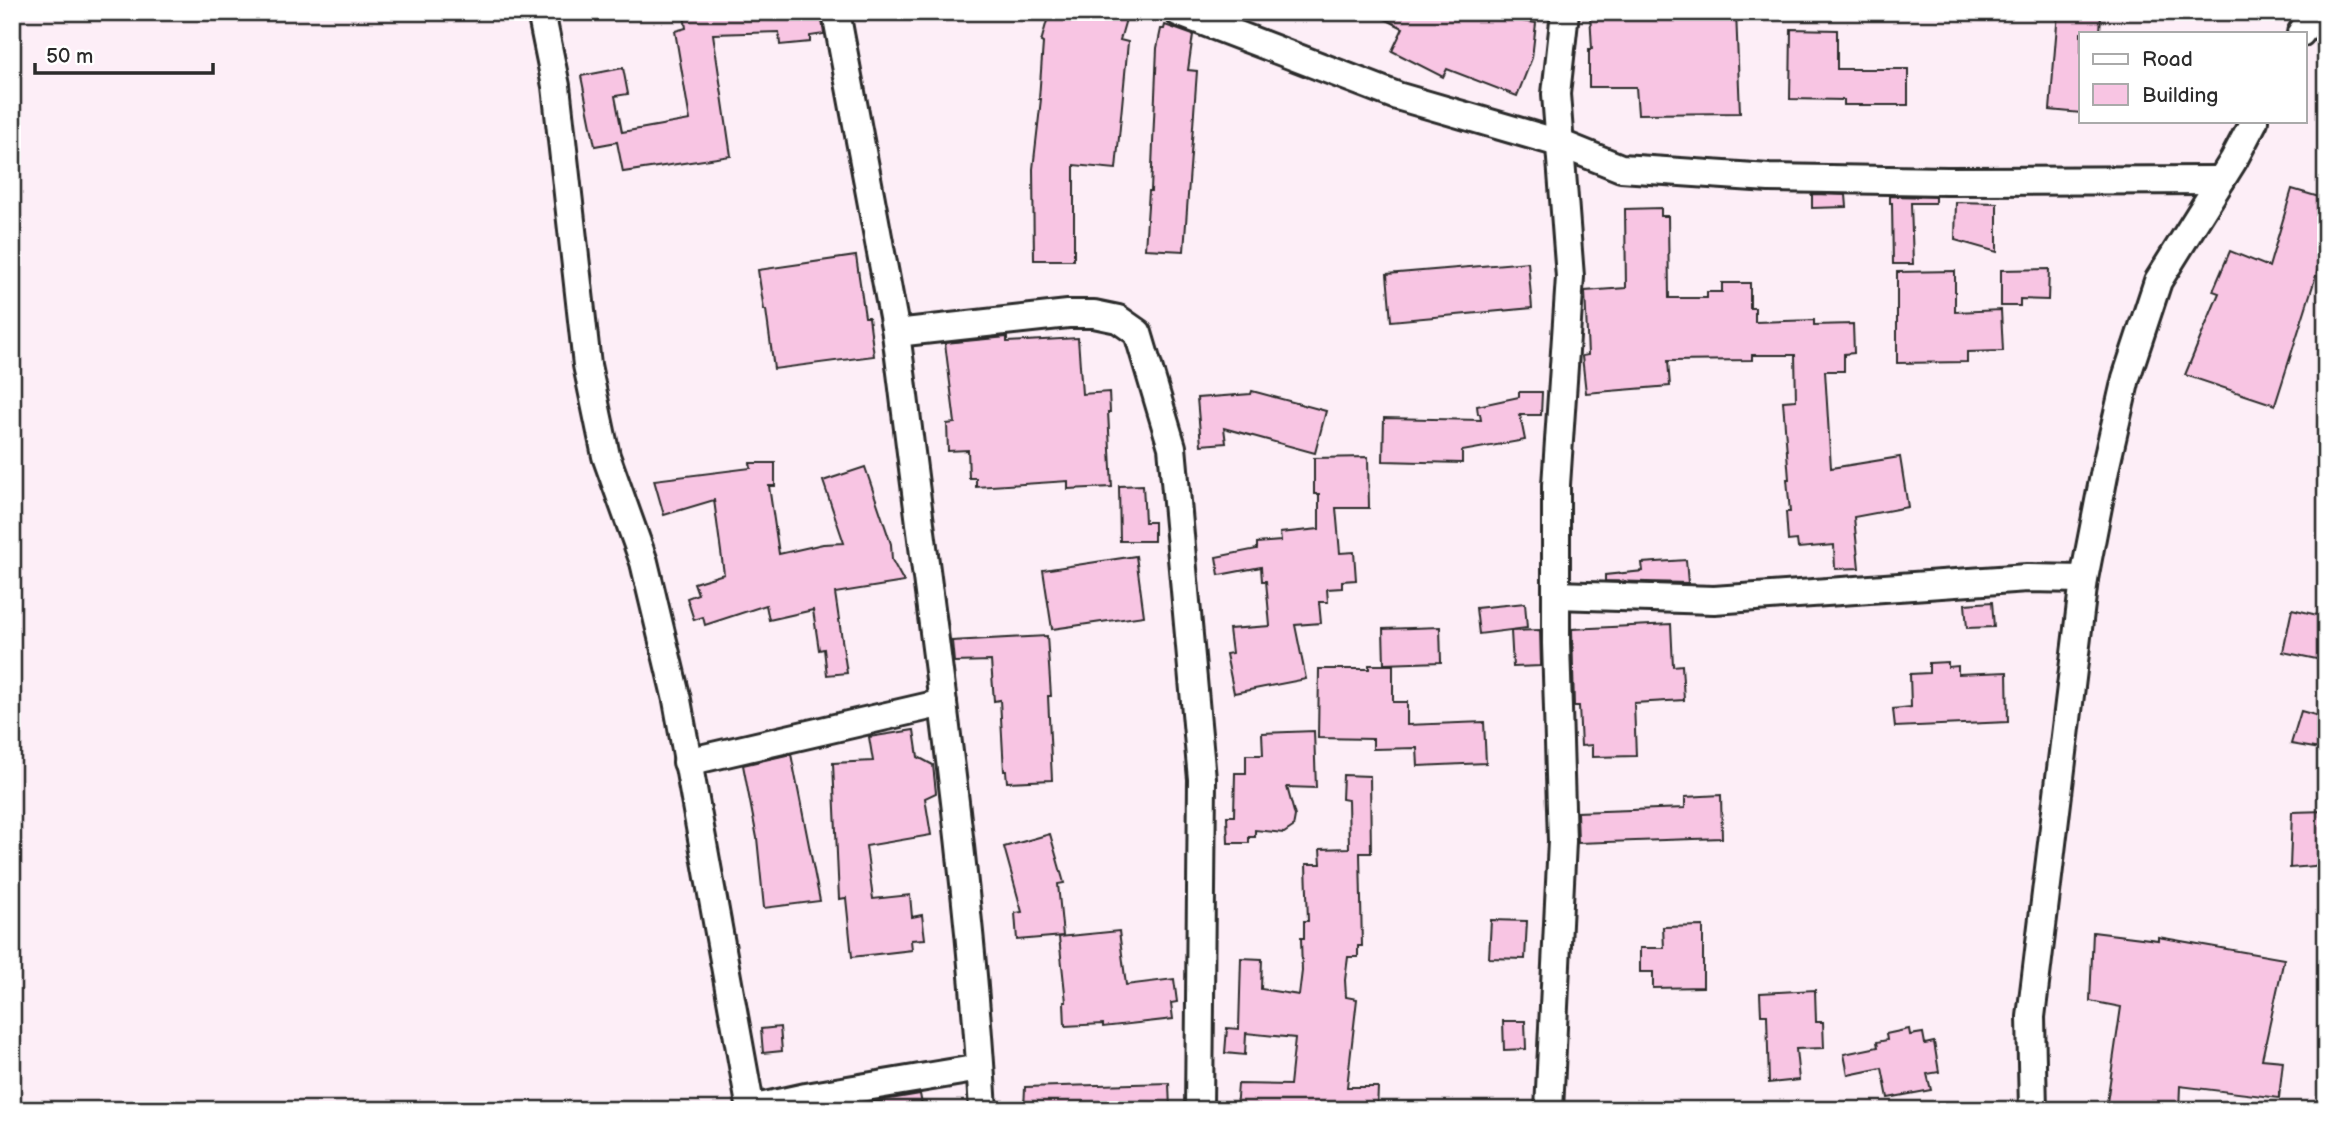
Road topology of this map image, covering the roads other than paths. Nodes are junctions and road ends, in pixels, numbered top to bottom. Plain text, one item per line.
1 (541, 12) edge
2 (836, 12) edge
3 (1178, 12) edge
4 (1565, 12) edge
5 (2316, 12) edge
6 (2302, 32) edge
7 (2253, 122) edge
8 (1559, 143) junction
9 (2221, 180) junction
10 (896, 332) junction
11 (2084, 579) junction
12 (1556, 595) junction
13 (943, 703) junction
14 (687, 762) junction
15 (980, 1069) junction
16 (751, 1110) edge
17 (983, 1110) edge
18 (1199, 1110) edge
19 (1549, 1110) edge
20 (2033, 1110) edge

1 - 14 street
2 - 10 street
3 - 8 street
4 - 8 street
5 - 6 street
7 - 9 street
8 - 9 street
8 - 12 street
9 - 11 street
10 - 13 street
10 - 18 street
11 - 12 street
11 - 20 street
12 - 19 street
13 - 14 street
13 - 15 street
14 - 16 street
15 - 16 street
15 - 17 street

